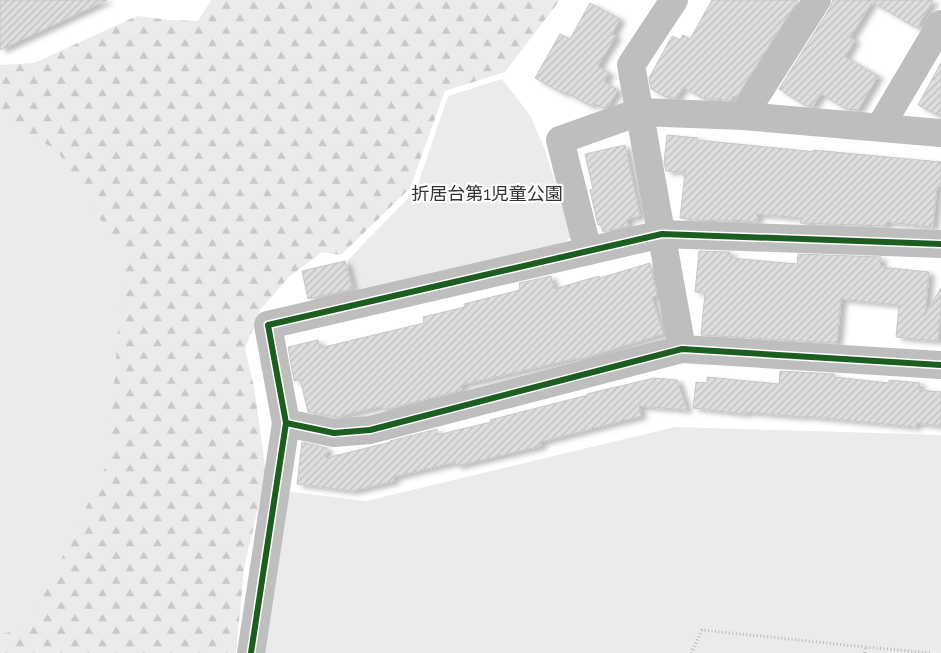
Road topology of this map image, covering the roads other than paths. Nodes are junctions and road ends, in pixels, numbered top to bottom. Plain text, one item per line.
1 (674, 0) edge
2 (816, 0) edge
3 (941, 24) edge
4 (640, 112) junction
5 (743, 116) junction
6 (880, 127) junction
7 (941, 133) edge
8 (662, 234) junction
9 (941, 244) edge
10 (588, 251) junction
11 (682, 349) junction
12 (941, 365) edge
13 (286, 423) junction
14 (251, 653) edge

1 - 4 street
2 - 5 street
3 - 6 street
4 - 5 street
4 - 8 street
4 - 10 street
5 - 6 street
6 - 7 street
8 - 9 street
8 - 10 street
8 - 11 street
10 - 13 street
11 - 12 street
11 - 13 street
13 - 14 street

